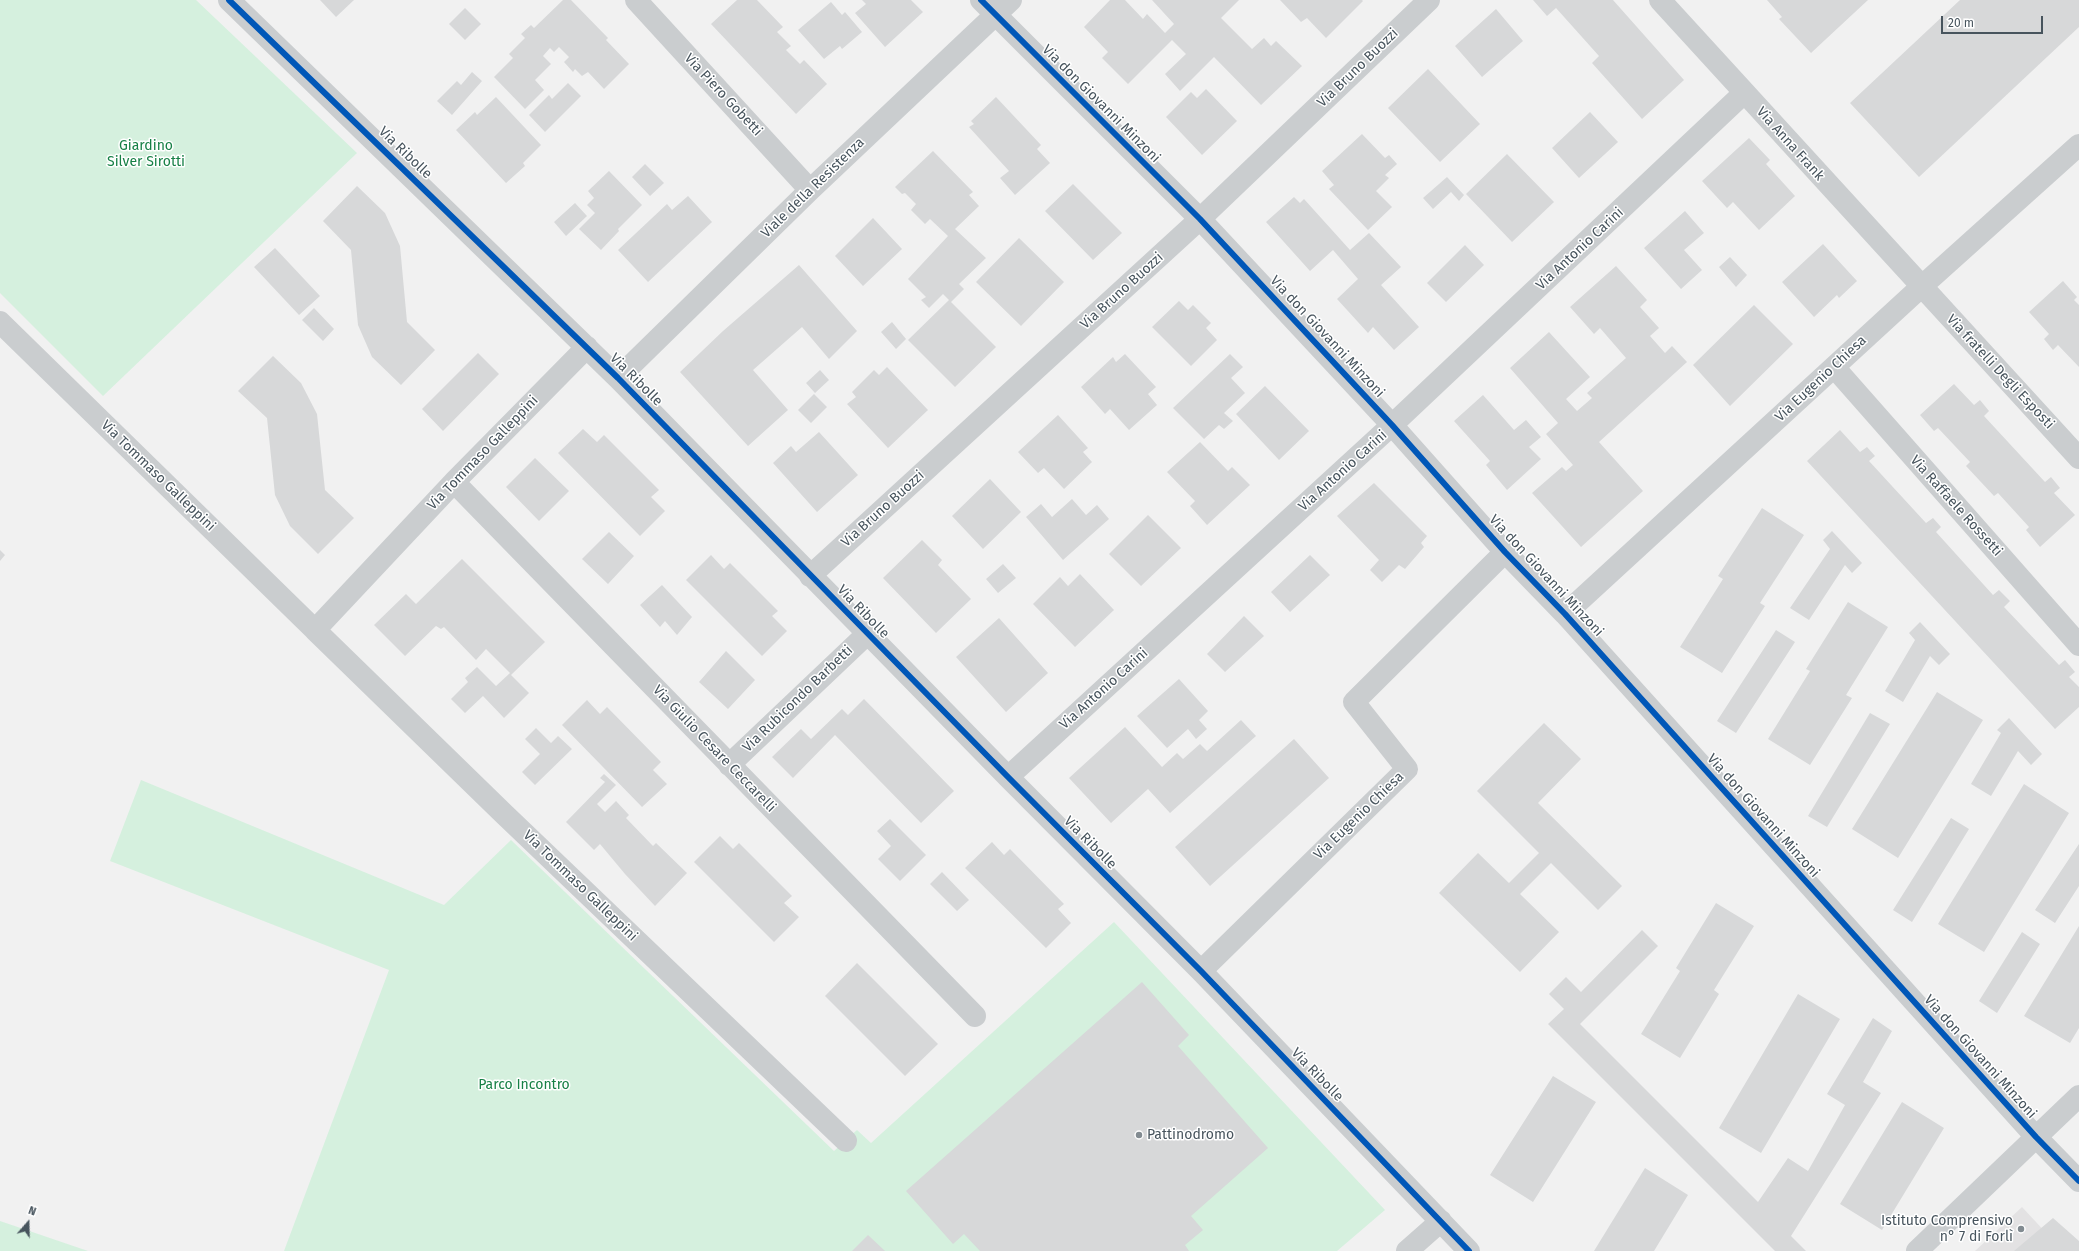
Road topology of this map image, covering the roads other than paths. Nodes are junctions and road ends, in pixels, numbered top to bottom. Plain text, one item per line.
1 (229, 0) edge
2 (636, 0) edge
3 (1011, 0) edge
4 (1429, 0) edge
5 (1660, 0) edge
6 (988, 8) edge
7 (1744, 94) junction
8 (2079, 145) edge
9 (810, 190) junction
10 (1200, 219) junction
11 (1921, 287) junction
12 (0, 322) edge
13 (587, 347) junction
14 (1834, 367) junction
15 (618, 378) junction
16 (1392, 425) junction
17 (2079, 458) edge
18 (454, 482) junction
19 (1506, 552) junction
20 (810, 576) junction
21 (1565, 614) junction
22 (315, 630) junction
23 (867, 634) junction
24 (2079, 645) edge
25 (729, 765) junction
26 (1008, 777) junction
27 (1200, 971) junction
28 (975, 1016) dead end
29 (2079, 1096) edge
30 (2036, 1137) junction
31 (846, 1141) dead end
32 (2079, 1181) edge
33 (1441, 1221) junction
34 (1407, 1251) edge
35 (1469, 1251) edge
36 (1918, 1251) edge

1 - 13 street, Via Ribolle
2 - 9 street, Via Piero Gobetti
3 - 6 street, Viale della Resistenza
4 - 10 street, Via Bruno Buozzi
5 - 7 street, Via Anna Frank
6 - 9 street, Viale della Resistenza
6 - 10 street, Via don Giovanni Minzoni
7 - 11 street, Via Anna Frank
7 - 16 street, Via Antonio Carini
8 - 11 street, Via Eugenio Chiesa
9 - 15 street, Viale della Resistenza
10 - 16 street, Via don Giovanni Minzoni
10 - 20 street, Via Bruno Buozzi
11 - 14 street, Via Eugenio Chiesa
11 - 17 street, Via fratelli Degli Esposti
12 - 22 street, Via Tommaso Galleppini
13 - 15 street, Via Ribolle
13 - 18 street, Via Tommaso Galleppini
14 - 21 street, Via Eugenio Chiesa
14 - 24 street, Via Raffaele Rossetti
15 - 20 street, Via Ribolle
16 - 19 street, Via don Giovanni Minzoni
16 - 26 street, Via Antonio Carini
18 - 22 street, Via Tommaso Galleppini
18 - 25 street, Via Giulio Cesare Ceccarelli
19 - 21 street, Via don Giovanni Minzoni
19 - 27 street, Via Eugenio Chiesa
20 - 23 street, Via Ribolle
21 - 30 street, Via don Giovanni Minzoni
22 - 31 street, Via Tommaso Galleppini
23 - 25 street, Via Rubicondo Barbetti
23 - 26 street, Via Ribolle
25 - 28 street, Via Giulio Cesare Ceccarelli
26 - 27 street, Via Ribolle
27 - 33 street, Via Ribolle
29 - 30 street
30 - 32 street, Via don Giovanni Minzoni
30 - 36 street
33 - 34 street
33 - 35 street, Via Ribolle

